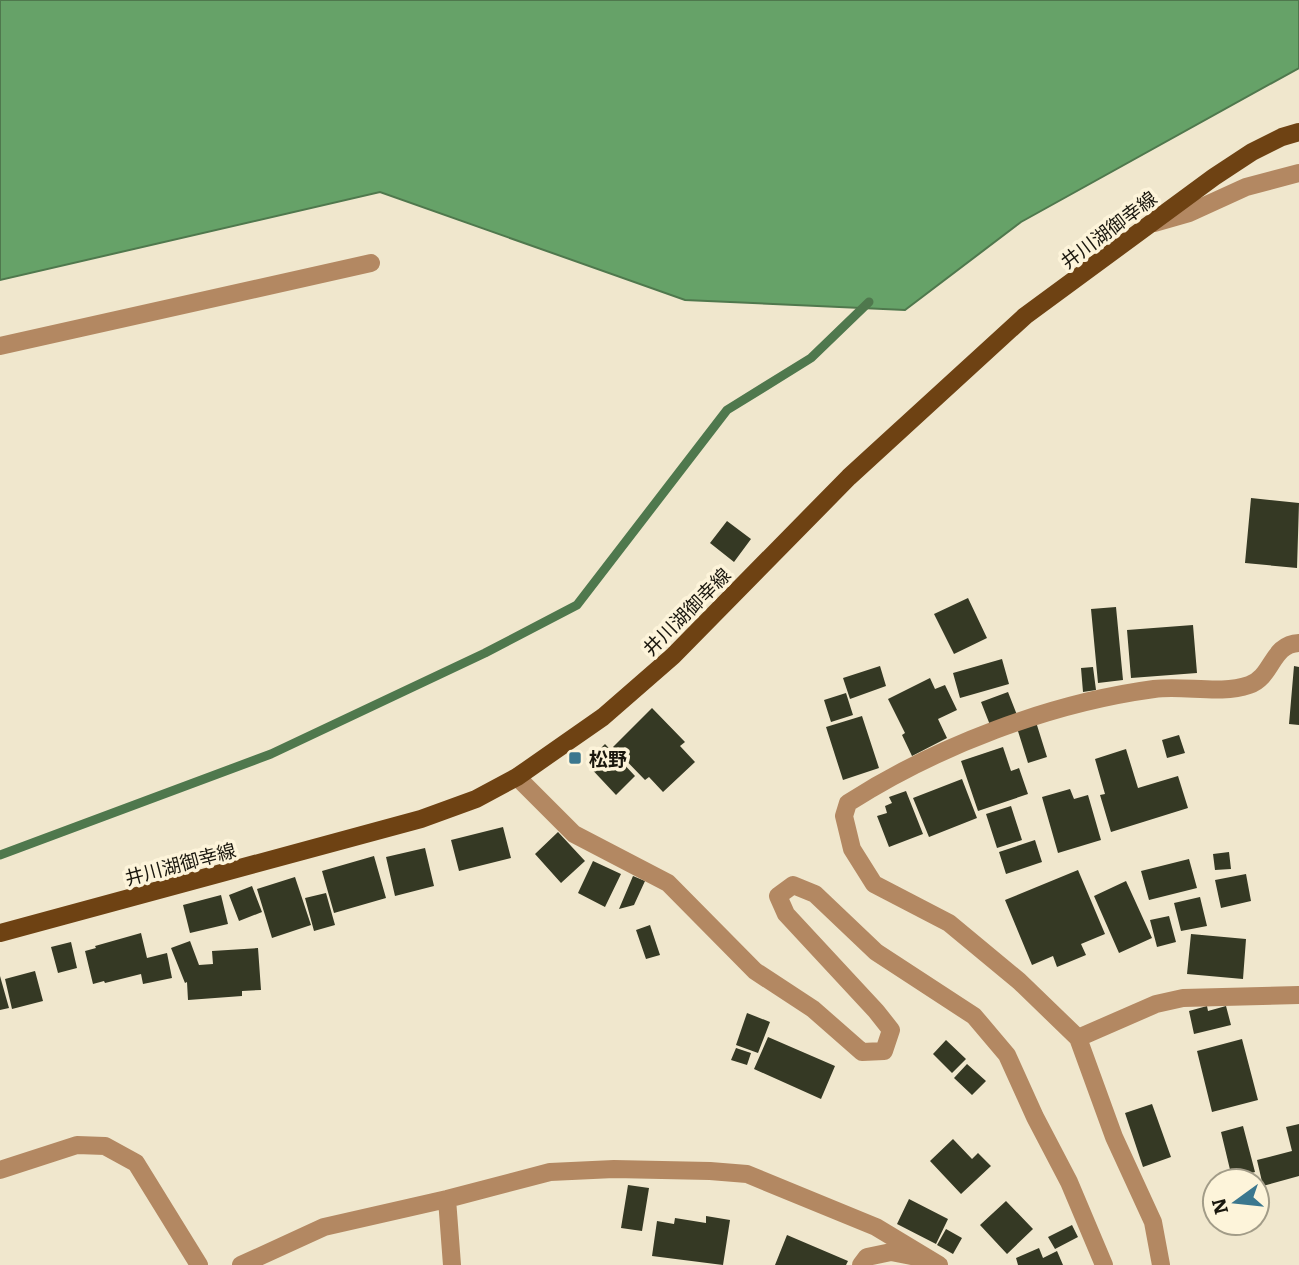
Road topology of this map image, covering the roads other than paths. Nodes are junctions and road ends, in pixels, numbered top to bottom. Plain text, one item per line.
1 (1299, 132) edge
2 (1299, 173) edge
3 (1149, 225) junction
4 (371, 263) dead end
5 (0, 346) edge
6 (1299, 643) edge
7 (517, 777) junction
8 (0, 933) edge
9 (1299, 995) edge
10 (1078, 1038) junction
11 (0, 1170) edge
12 (447, 1199) junction
13 (935, 1263) edge
14 (199, 1265) edge
15 (241, 1265) edge
16 (453, 1265) edge
17 (861, 1265) edge
18 (1104, 1265) edge
19 (1161, 1265) edge

1 - 3 main road, 井川湖御幸線
2 - 3 street
3 - 7 main road, 井川湖御幸線
4 - 5 street
6 - 10 street
7 - 8 main road, 井川湖御幸線
7 - 18 street
9 - 10 street
10 - 19 street
11 - 14 street
12 - 13 street
12 - 15 street
12 - 16 street
13 - 17 street

